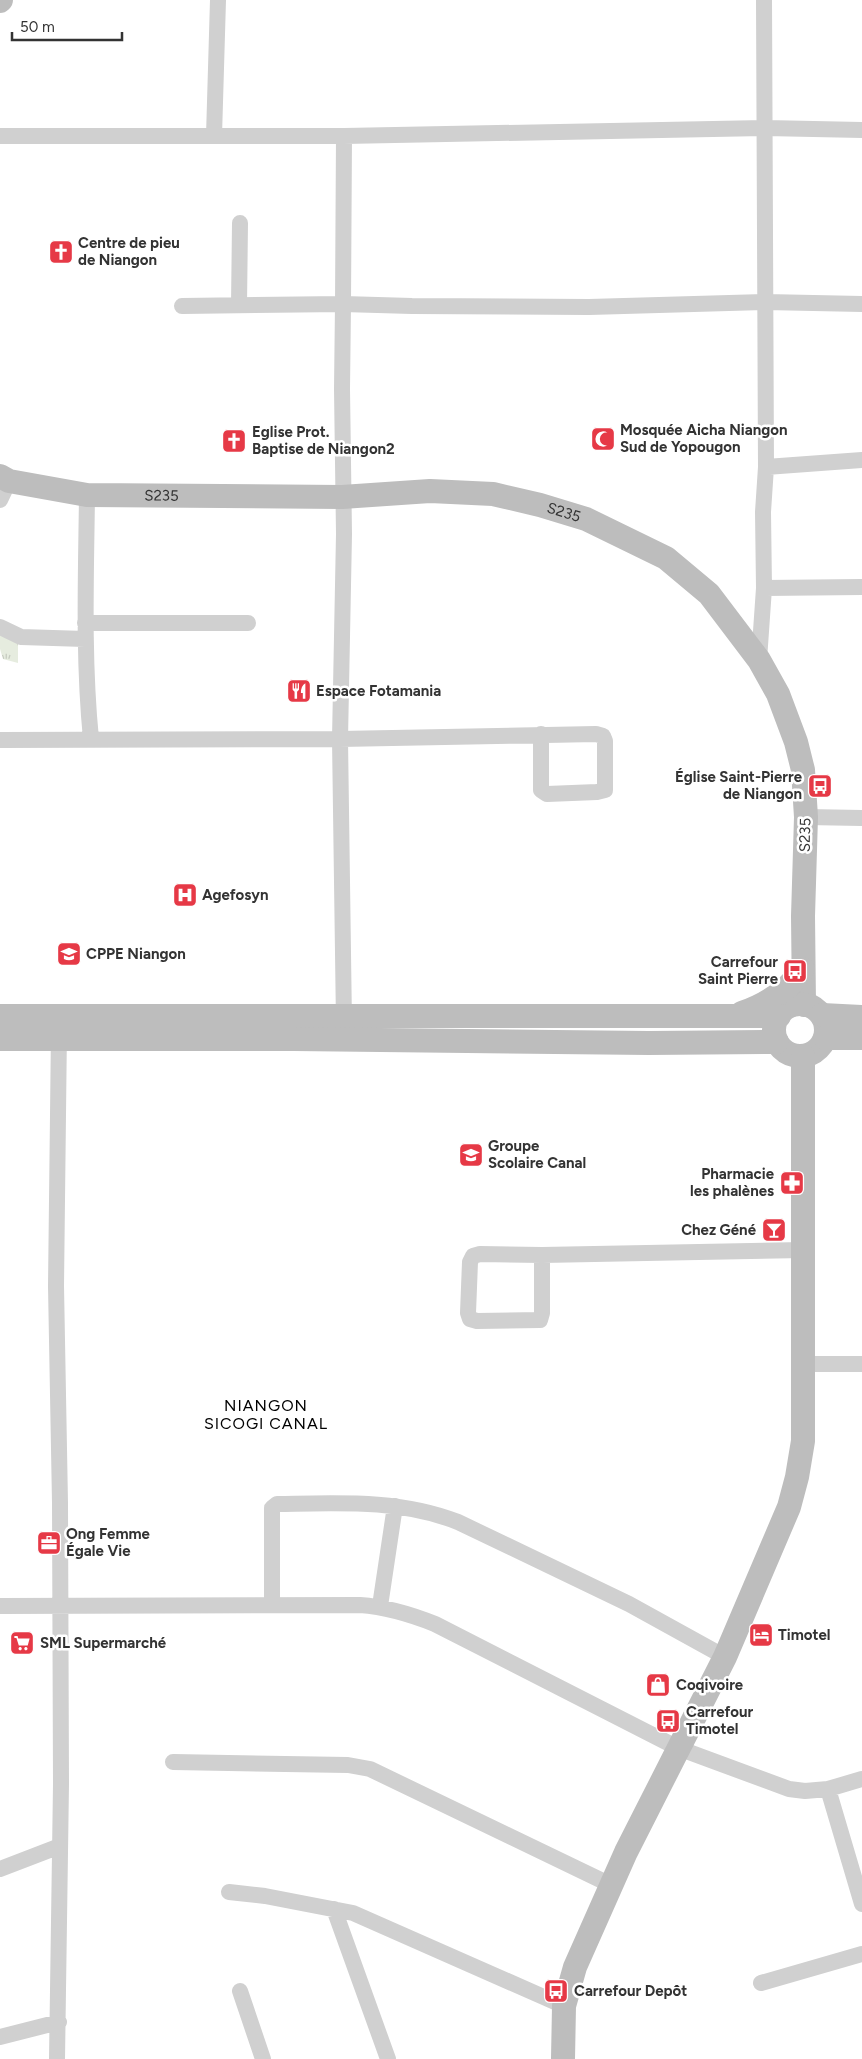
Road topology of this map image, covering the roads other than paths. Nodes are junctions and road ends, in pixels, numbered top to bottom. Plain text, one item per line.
1 (218, 0) edge
2 (764, 0) edge
3 (765, 128) junction
4 (862, 130) edge
5 (0, 136) edge
6 (214, 136) junction
7 (344, 136) junction
8 (240, 223) dead end
9 (765, 302) junction
10 (343, 304) junction
11 (862, 304) edge
12 (239, 305) junction
13 (182, 306) dead end
14 (862, 460) edge
15 (766, 466) junction
16 (3, 485) edge
17 (87, 495) junction
18 (342, 497) junction
19 (862, 587) edge
20 (764, 588) junction
21 (248, 623) dead end
22 (0, 628) edge
23 (85, 631) junction
24 (759, 660) junction
25 (541, 734) junction
26 (91, 739) junction
27 (340, 739) junction
28 (0, 740) edge
29 (806, 817) junction
30 (862, 818) edge
31 (803, 969) junction
32 (813, 1010) junction
33 (0, 1016) edge
34 (344, 1016) junction
35 (732, 1016) junction
36 (779, 1016) junction
37 (862, 1017) edge
38 (59, 1028) junction
39 (825, 1038) junction
40 (862, 1038) edge
41 (0, 1039) edge
42 (343, 1039) junction
43 (748, 1042) junction
44 (777, 1042) junction
45 (803, 1056) junction
46 (802, 1090) junction
47 (804, 1250) junction
48 (542, 1255) junction
49 (803, 1364) junction
50 (862, 1364) edge
51 (396, 1506) junction
52 (272, 1605) junction
53 (0, 1606) edge
54 (60, 1606) junction
55 (380, 1606) junction
56 (725, 1657) junction
57 (678, 1748) junction
58 (173, 1762) dead end
59 (862, 1779) edge
60 (828, 1789) junction
61 (60, 1846) junction
62 (0, 1868) edge
63 (611, 1885) junction
64 (229, 1892) dead end
65 (862, 1904) edge
66 (334, 1909) junction
67 (862, 1954) edge
68 (761, 1983) dead end
69 (240, 1991) dead end
70 (564, 2006) junction
71 (59, 2022) junction
72 (0, 2037) edge
73 (57, 2059) edge
74 (263, 2059) edge
75 (388, 2059) edge
76 (563, 2059) edge

1 - 6 street
2 - 3 street
3 - 4 street
3 - 7 street
3 - 9 street
5 - 6 street
6 - 7 street
7 - 10 street
8 - 12 street
9 - 10 street
9 - 11 street
9 - 15 street
10 - 12 street
10 - 18 street
12 - 13 street
14 - 15 street
15 - 20 street
16 - 17 street, S235
17 - 18 street, S235
17 - 23 street
18 - 24 street, S235
18 - 27 street
19 - 20 street
20 - 24 street
21 - 23 street
22 - 23 street
23 - 26 street
24 - 29 street, S235
25 - 25 street
25 - 27 street
26 - 27 street
26 - 28 street
27 - 34 street
29 - 30 street
29 - 31 street, S235
31 - 32 street, S235
31 - 35 street
32 - 36 street
32 - 37 street
32 - 39 street
33 - 38 street
34 - 35 street
34 - 38 street
34 - 42 street
35 - 36 street
36 - 44 street
38 - 41 street
38 - 42 street
38 - 54 street
39 - 40 street
39 - 45 street
42 - 43 street
43 - 44 street
43 - 46 street
44 - 45 street
45 - 46 street
46 - 47 street
47 - 48 street
47 - 49 street
48 - 48 street
49 - 50 street
49 - 56 street
51 - 52 street
51 - 55 street
51 - 56 street
52 - 54 street
52 - 55 street
53 - 54 street
54 - 61 street
55 - 57 street
56 - 57 street
57 - 60 street
57 - 63 street
58 - 63 street
59 - 60 street
60 - 65 street
61 - 62 street
61 - 71 street
63 - 70 street
64 - 66 street
66 - 70 street
66 - 75 street
67 - 68 street
69 - 74 street
70 - 76 street
71 - 72 street
71 - 73 street

